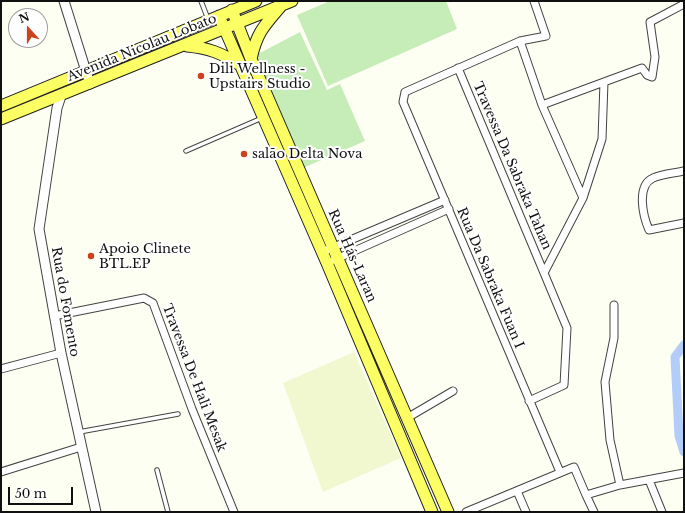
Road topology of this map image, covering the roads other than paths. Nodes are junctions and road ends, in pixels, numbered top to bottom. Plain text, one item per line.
1 (64, 1) edge
2 (201, 1) edge
3 (256, 1) edge
4 (534, 1) edge
5 (287, 3) edge
6 (684, 4) edge
7 (232, 10) junction
8 (220, 16) junction
9 (208, 20) junction
10 (238, 23) junction
11 (226, 29) junction
12 (520, 41) junction
13 (184, 46) junction
14 (251, 59) junction
15 (240, 65) junction
16 (458, 68) junction
17 (86, 71) junction
18 (604, 82) junction
19 (90, 84) junction
20 (61, 96) junction
21 (542, 105) junction
22 (1, 106) edge
23 (263, 117) junction
24 (1, 119) edge
25 (186, 151) dead end
26 (684, 171) edge
27 (583, 198) junction
28 (445, 200) junction
29 (449, 209) junction
30 (684, 223) edge
31 (333, 248) junction
32 (325, 257) junction
33 (338, 258) junction
34 (544, 273) junction
35 (614, 305) dead end
36 (54, 316) junction
37 (61, 353) junction
38 (1, 369) edge
39 (453, 391) dead end
40 (529, 401) junction
41 (178, 414) dead end
42 (407, 418) junction
43 (78, 433) junction
44 (81, 446) junction
45 (157, 470) dead end
46 (1, 472) edge
47 (560, 472) junction
48 (684, 473) edge
49 (649, 480) junction
50 (620, 485) junction
51 (517, 491) junction
52 (586, 495) junction
53 (96, 512) edge
54 (168, 512) edge
55 (234, 512) edge
56 (432, 512) edge
57 (448, 512) edge
58 (466, 512) edge
59 (526, 512) edge
60 (594, 512) edge
61 (662, 512) edge

1 - 17 street
2 - 9 lane
3 - 7 main road, Avenida Nicolau Lobato
4 - 12 street
5 - 10 main road, Avenida Nicolau Lobato
5 - 14 main road
6 - 18 street
7 - 8 main road, Avenida Nicolau Lobato
7 - 10 main road, Rua Hás-Laran
8 - 9 main road, Avenida Nicolau Lobato
8 - 11 main road, Rua Hás-Laran
9 - 17 main road, Avenida Nicolau Lobato
10 - 11 main road, Avenida Nicolau Lobato
10 - 14 main road, Rua Hás-Laran
11 - 13 main road, Avenida Nicolau Lobato
11 - 15 main road, Rua Hás-Laran
12 - 16 street
12 - 21 street
13 - 15 main road
13 - 19 main road, Avenida Nicolau Lobato
14 - 31 main road, Rua Hás-Laran
15 - 23 main road, Rua Hás-Laran
16 - 28 street, Rua Da Sabraka Fuan I
16 - 34 street, Travessa Da Sabraka Tahan
17 - 19 street
17 - 22 main road, Avenida Nicolau Lobato
18 - 21 street
18 - 27 street
19 - 20 main road, Avenida Nicolau Lobato
20 - 24 main road, Avenida Nicolau Lobato
20 - 36 street, Rua do Fomento
21 - 27 street
23 - 25 lane
23 - 32 main road, Rua Hás-Laran
26 - 30 street
27 - 34 street
28 - 29 street, Rua Da Sabraka Fuan I
28 - 31 street
29 - 33 street
29 - 40 street, Rua Da Sabraka Fuan I
31 - 32 street
31 - 33 main road, Rua Hás-Laran
32 - 33 street
32 - 56 main road, Rua Hás-Laran
33 - 42 main road, Rua Hás-Laran
34 - 40 street, Travessa Da Sabraka Tahan
35 - 50 street
36 - 37 street, Rua do Fomento
36 - 55 street, Travessa De Hali Mesak
37 - 38 street
37 - 43 street, Rua do Fomento
39 - 42 street
40 - 47 street, Rua Da Sabraka Fuan I
41 - 43 lane
42 - 57 main road, Rua Hás-Laran
43 - 44 street, Rua do Fomento
44 - 46 street
44 - 53 street, Rua do Fomento
45 - 54 lane
47 - 51 street
47 - 52 street
48 - 49 street
49 - 50 street
49 - 61 street
50 - 52 street
51 - 58 street
51 - 59 street
52 - 60 street

